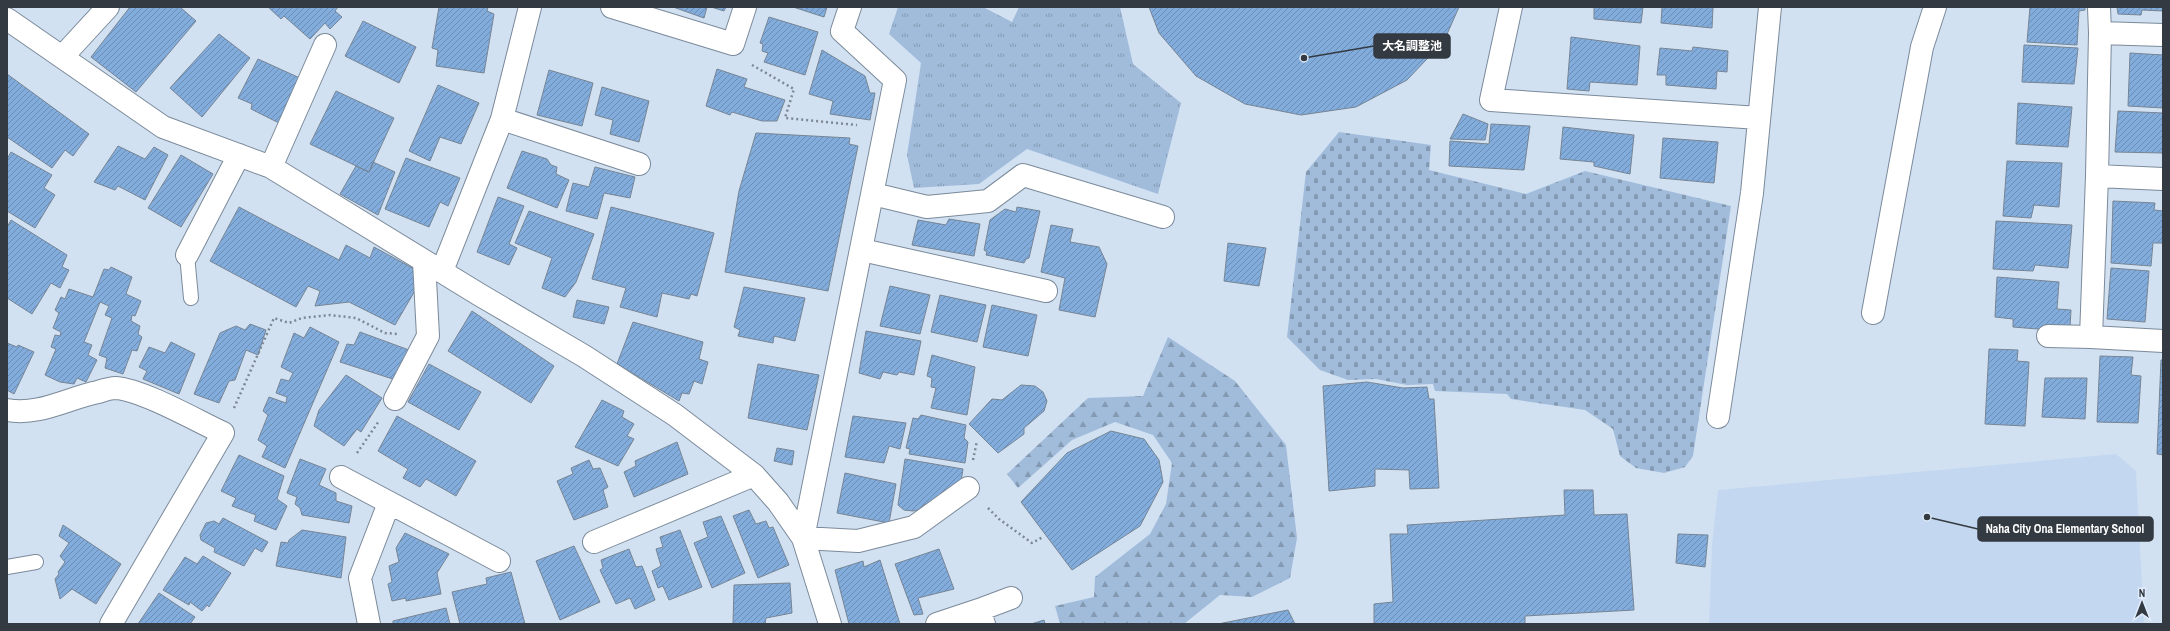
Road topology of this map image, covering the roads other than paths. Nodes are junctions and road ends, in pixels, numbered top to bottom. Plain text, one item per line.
1 (108, 7) edge
2 (530, 7) edge
3 (612, 7) edge
4 (745, 7) edge
5 (850, 7) edge
6 (1511, 7) edge
7 (1770, 7) edge
8 (1935, 7) edge
9 (2099, 7) edge
10 (7, 19) edge
11 (2100, 33) junction
12 (2163, 35) edge
13 (325, 45) dead end
14 (62, 57) junction
15 (1759, 118) junction
16 (502, 119) junction
17 (239, 155) junction
18 (639, 164) dead end
19 (271, 167) junction
20 (2097, 176) junction
21 (2163, 179) edge
22 (873, 194) junction
23 (1163, 216) dead end
24 (862, 250) junction
25 (186, 255) joint
26 (433, 266) junction
27 (1046, 290) dead end
28 (192, 298) dead end
29 (1872, 313) dead end
30 (2048, 336) dead end
31 (2091, 337) junction
32 (2163, 341) edge
33 (394, 399) road end
34 (7, 410) edge
35 (1718, 417) dead end
36 (754, 475) junction
37 (341, 476) road end
38 (968, 488) dead end
39 (389, 503) junction
40 (803, 538) junction
41 (594, 542) dead end
42 (499, 561) dead end
43 (36, 562) dead end
44 (7, 567) edge
45 (1011, 598) dead end
46 (981, 617) edge
47 (112, 624) edge
48 (370, 624) edge
49 (830, 624) edge
50 (937, 624) edge

1 - 14 street
2 - 16 street
3 - 4 street
5 - 22 street
6 - 15 street
7 - 15 street
8 - 29 street
9 - 11 street
10 - 14 street
11 - 12 street
11 - 20 street
13 - 19 street
14 - 17 street
15 - 35 street
16 - 18 street
16 - 26 street
17 - 19 street
17 - 25 street
19 - 26 street
20 - 21 street
20 - 31 street
22 - 23 street
22 - 24 street
24 - 27 street
24 - 40 street
25 - 28 lane
26 - 33 street
26 - 36 street
30 - 31 street
31 - 32 street
34 - 47 street
36 - 40 street
36 - 41 street
37 - 39 street
38 - 40 street
39 - 42 street
39 - 48 street
40 - 49 street
43 - 44 lane
45 - 46 street
46 - 50 street

